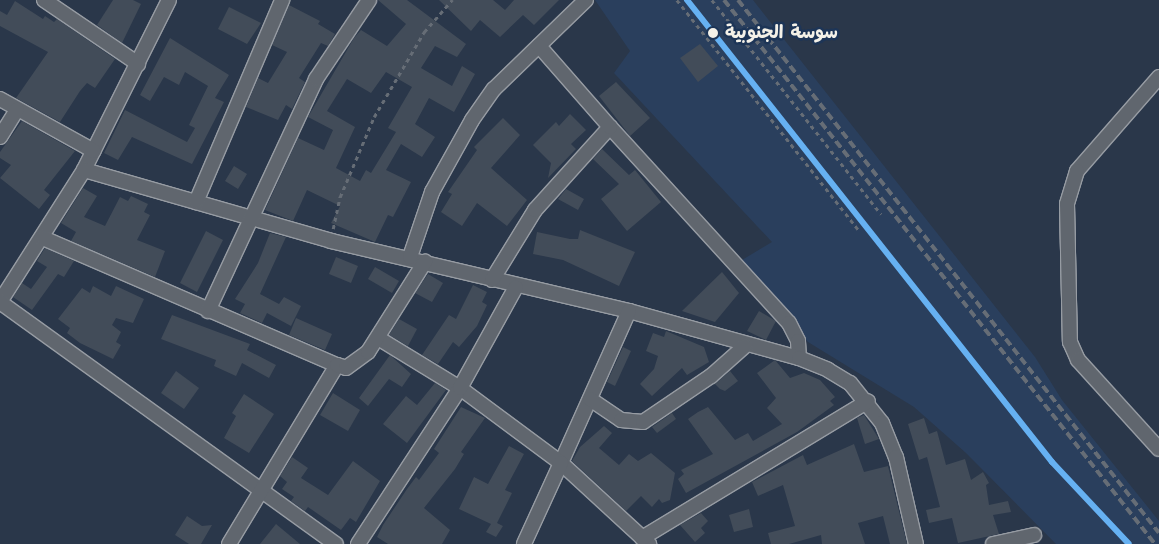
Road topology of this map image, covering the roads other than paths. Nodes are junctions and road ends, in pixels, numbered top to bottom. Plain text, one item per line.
1 (44, 0) edge
2 (169, 0) edge
3 (282, 0) edge
4 (368, 0) edge
5 (586, 0) edge
6 (539, 46) junction
7 (138, 64) junction
8 (1159, 77) edge
9 (0, 99) edge
10 (17, 110) junction
11 (610, 127) junction
12 (0, 138) edge
13 (94, 151) junction
14 (84, 170) junction
15 (196, 202) junction
16 (252, 219) junction
17 (43, 238) junction
18 (410, 256) junction
19 (425, 262) junction
20 (492, 280) junction
21 (516, 287) junction
22 (208, 311) junction
23 (629, 311) junction
24 (378, 338) junction
25 (746, 346) junction
26 (799, 358) junction
27 (337, 366) junction
28 (460, 388) junction
29 (590, 399) junction
30 (868, 401) junction
31 (1159, 449) edge
32 (561, 463) junction
33 (261, 492) junction
34 (1034, 535) dead end
35 (646, 541) edge
36 (229, 544) edge
37 (336, 544) edge
38 (358, 544) edge
39 (524, 544) edge
40 (916, 544) edge
41 (993, 544) edge

1 - 7 street
2 - 7 street
3 - 15 street
4 - 16 street
5 - 6 street
6 - 11 street
6 - 18 street
7 - 13 street
8 - 31 street
9 - 10 street
10 - 12 street
10 - 13 street
11 - 20 street
11 - 26 street
13 - 14 street
14 - 15 street
14 - 17 street
15 - 16 street
16 - 18 street
16 - 22 street
17 - 22 street
17 - 33 street
18 - 19 street
19 - 20 street
19 - 24 street
20 - 21 street
21 - 23 street
21 - 28 street
22 - 27 street
23 - 25 street
23 - 29 street
24 - 27 street
24 - 28 street
25 - 26 street
25 - 29 street
26 - 30 street
27 - 33 street
28 - 32 street
28 - 38 street
29 - 32 street
30 - 35 street
30 - 40 street
32 - 35 street
32 - 39 street
33 - 36 street
33 - 37 street
34 - 41 street

